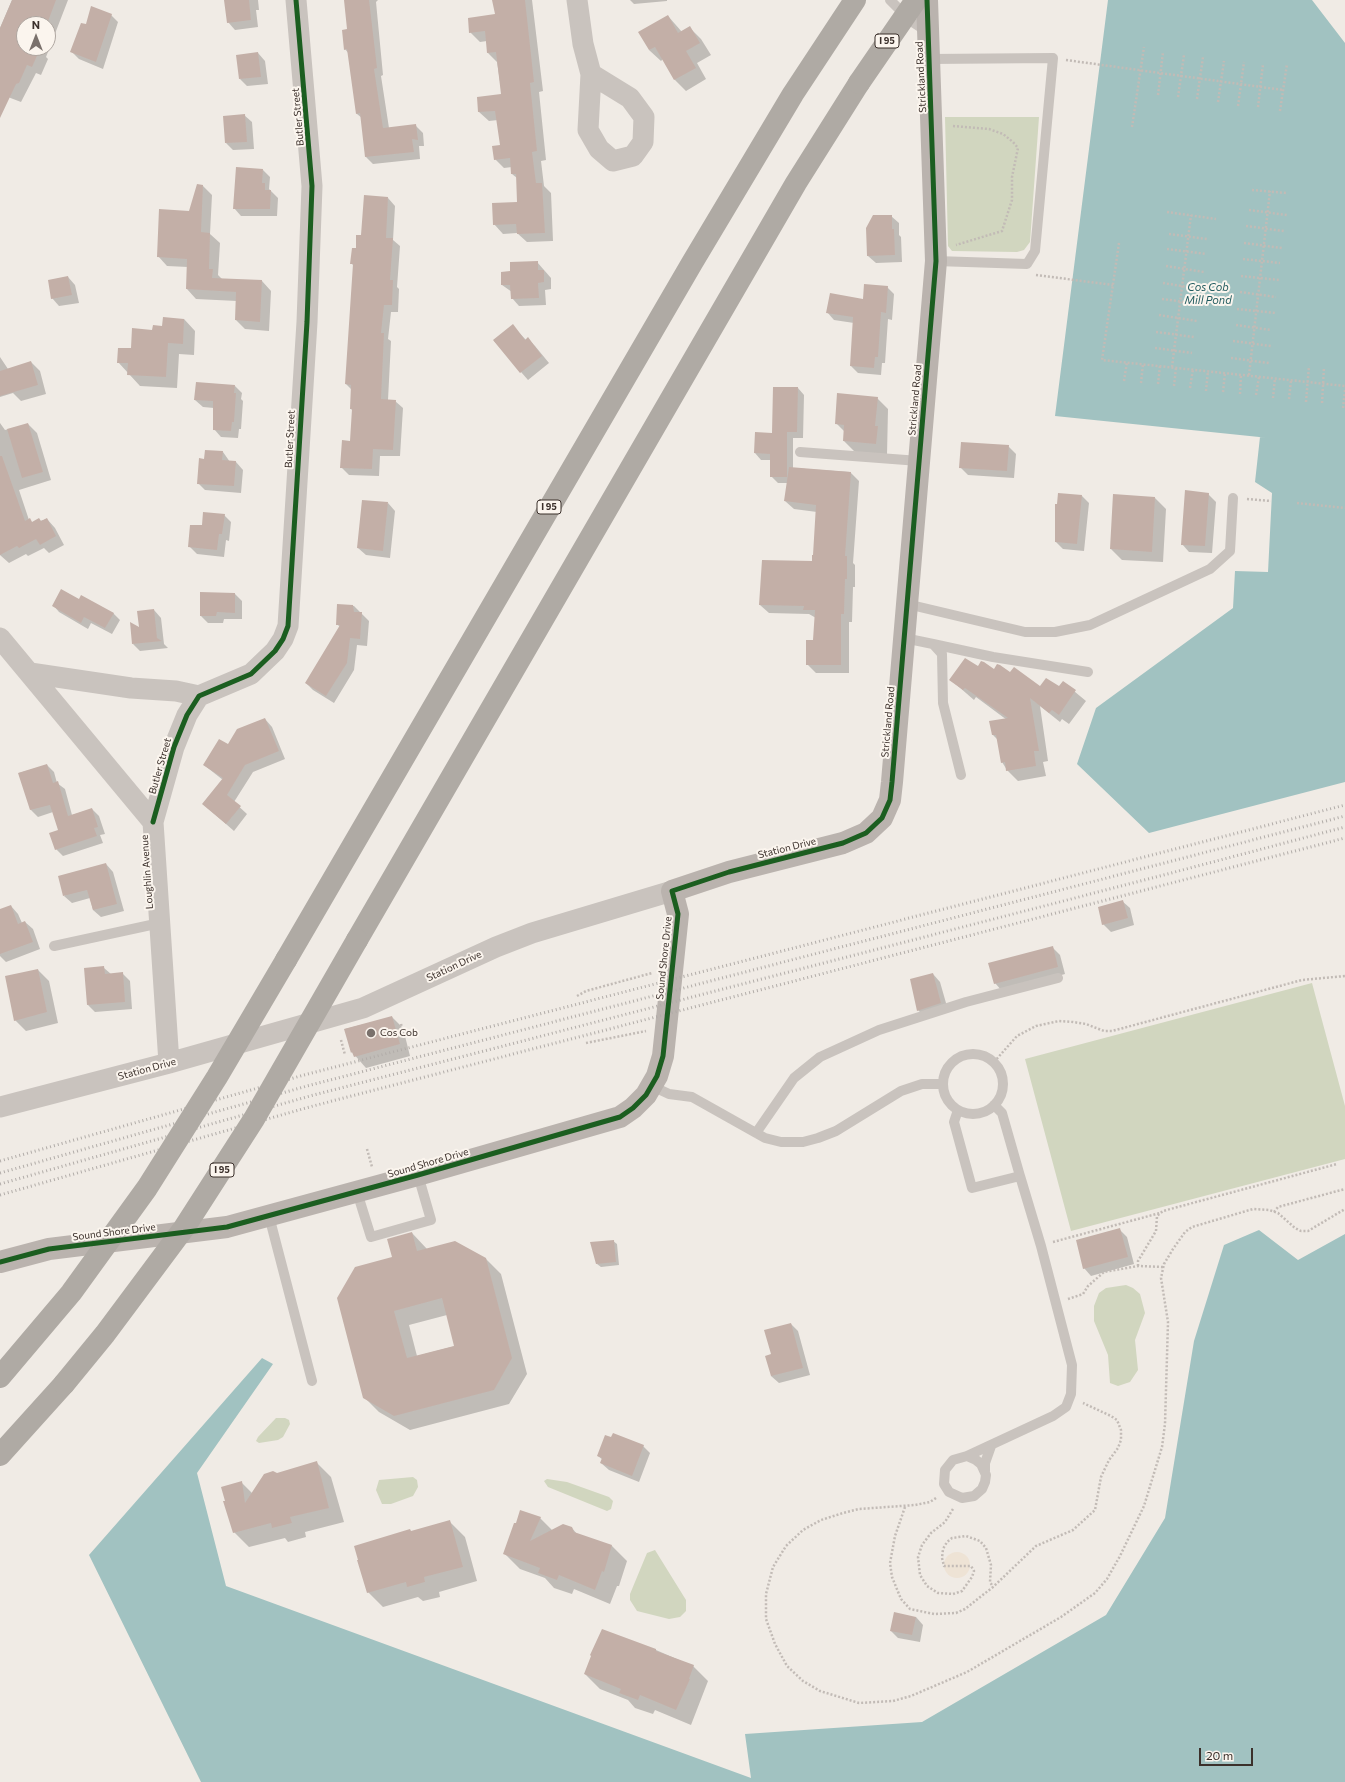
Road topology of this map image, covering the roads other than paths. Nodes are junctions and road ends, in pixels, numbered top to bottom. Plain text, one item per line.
1 (296, 0) edge
2 (578, 0) edge
3 (856, 0) edge
4 (890, 0) edge
5 (916, 0) edge
6 (927, 0) edge
7 (928, 32) junction
8 (929, 59) junction
9 (590, 74) dead end
10 (936, 261) junction
11 (800, 452) dead end
12 (919, 461) junction
13 (1233, 498) road end
14 (907, 604) junction
15 (0, 638) edge
16 (904, 638) junction
17 (933, 644) junction
18 (1088, 672) dead end
19 (30, 673) junction
20 (199, 696) junction
21 (962, 775) dead end
22 (890, 800) joint
23 (153, 822) junction
24 (672, 891) junction
25 (160, 923) junction
26 (54, 946) dead end
27 (1058, 978) dead end
28 (169, 1063) junction
29 (942, 1084) junction
30 (652, 1086) junction
31 (994, 1105) junction
32 (0, 1107) edge
33 (958, 1110) junction
34 (756, 1133) junction
35 (418, 1176) junction
36 (1020, 1176) junction
37 (357, 1192) junction
38 (269, 1216) junction
39 (0, 1262) edge
40 (0, 1377) edge
41 (312, 1382) dead end
42 (21, 1433) junction
43 (991, 1446) junction
44 (0, 1455) edge
45 (967, 1456) junction
46 (0, 1458) edge
47 (985, 1471) junction

1 - 20 street, Butler Street
2 - 9 street
3 - 40 highway, I 95, bridge
4 - 7 lane
5 - 42 highway, I 95, bridge
6 - 7 main road, Strickland Road
7 - 8 main road, Strickland Road
8 - 10 main road, Strickland Road
8 - 10 lane
10 - 12 main road, Strickland Road
11 - 12 lane
12 - 14 main road, Strickland Road
13 - 14 lane
14 - 16 main road, Strickland Road
15 - 19 street, Loughlin Avenue
16 - 17 lane
16 - 22 main road, Strickland Road
17 - 18 lane
17 - 21 lane
19 - 20 street
19 - 23 street, Loughlin Avenue
20 - 23 street, Butler Street
22 - 24 main road, Station Drive
23 - 25 street, Loughlin Avenue
24 - 28 street, Station Drive
24 - 30 main road, Sound Shore Drive
25 - 26 lane
25 - 28 street, Loughlin Avenue
27 - 34 lane
28 - 32 street, Station Drive
29 - 31 lane
29 - 33 lane
29 - 34 lane
30 - 34 lane
30 - 35 main road, Sound Shore Drive
31 - 33 lane
31 - 36 lane
33 - 36 lane
35 - 37 main road, Sound Shore Drive
35 - 37 lane
36 - 43 lane
37 - 38 main road, Sound Shore Drive
38 - 39 main road, Sound Shore Drive
38 - 41 lane
42 - 44 highway, I 95
42 - 46 highway
43 - 45 lane
43 - 47 lane
45 - 47 lane
45 - 47 lane

